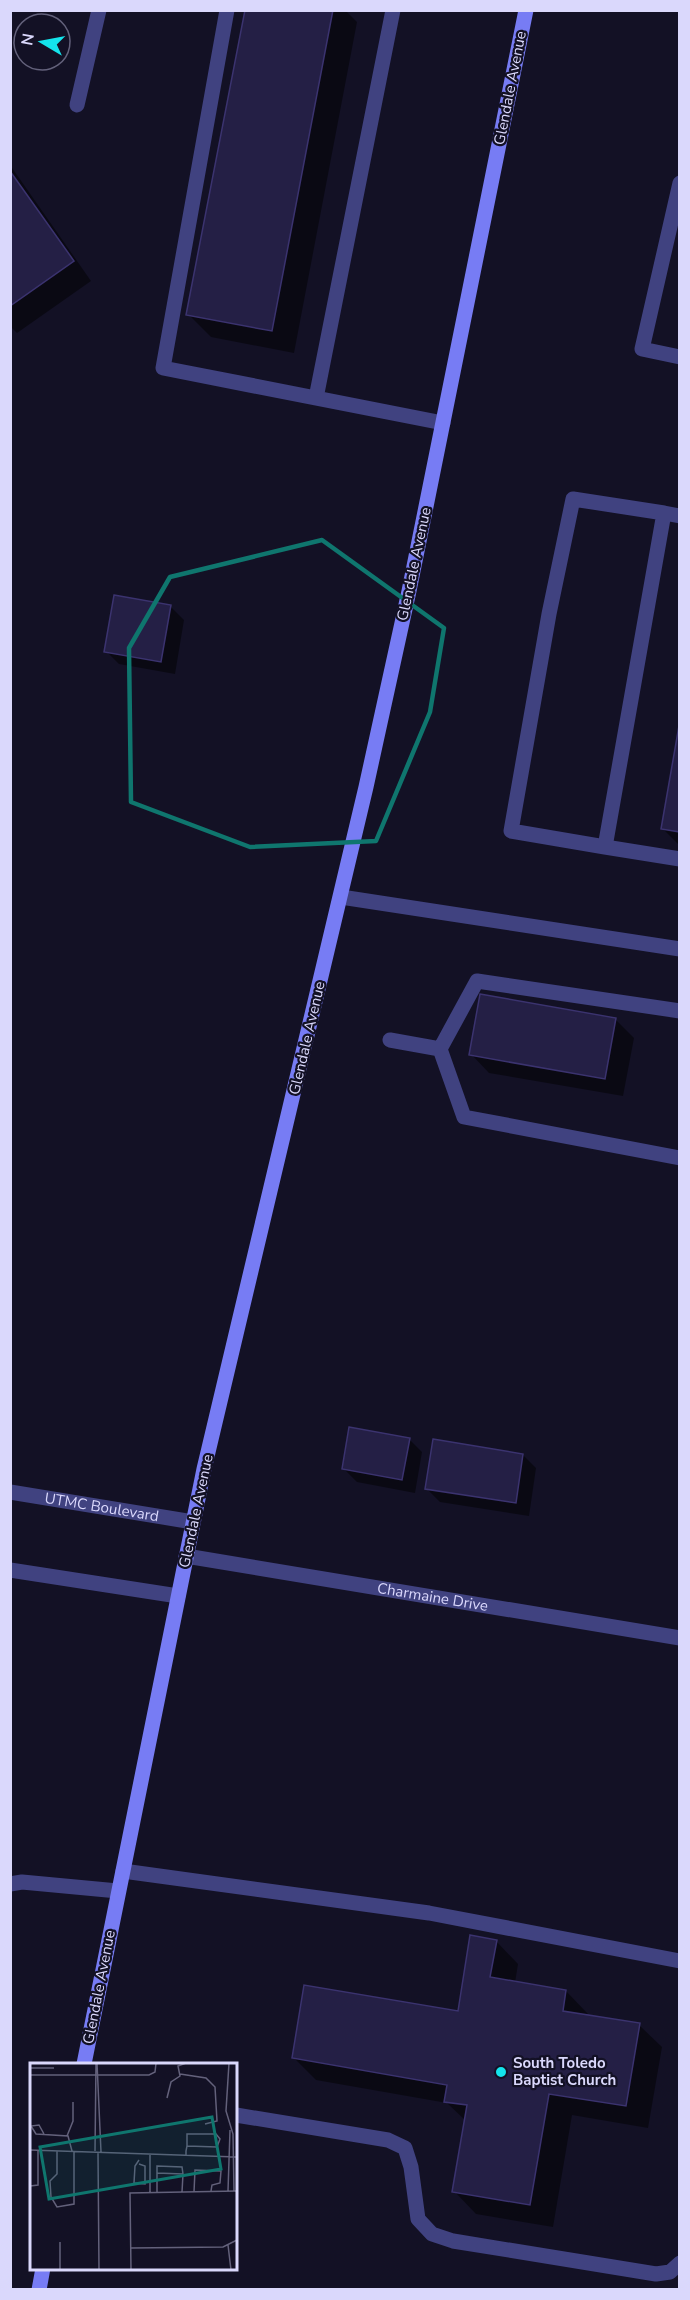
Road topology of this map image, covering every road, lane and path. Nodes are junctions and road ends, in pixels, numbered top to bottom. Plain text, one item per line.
1 (99, 10) edge
2 (227, 10) edge
3 (393, 10) edge
4 (526, 10) edge
5 (77, 105) dead end
6 (680, 183) edge
7 (680, 357) edge
8 (316, 398) junction
9 (443, 423) junction
10 (672, 514) edge
11 (604, 847) junction
12 (680, 859) edge
13 (341, 897) junction
14 (680, 949) edge
15 (680, 1011) edge
16 (390, 1040) dead end
17 (440, 1049) junction
18 (680, 1158) edge
19 (10, 1492) edge
20 (193, 1522) junction
21 (186, 1556) junction
22 (10, 1570) edge
23 (178, 1596) junction
24 (680, 1638) edge
25 (123, 1871) junction
26 (10, 1884) edge
27 (118, 1891) junction
28 (680, 1960) edge
29 (84, 2063) edge
30 (237, 2115) edge
31 (680, 2263) edge
32 (43, 2270) edge
33 (39, 2289) edge

1 - 5 street
2 - 8 street
3 - 8 street
4 - 9 main road, Glendale Avenue
6 - 7 street
8 - 9 street
9 - 13 main road, Glendale Avenue
10 - 11 street
10 - 11 street
11 - 12 street
13 - 14 street
13 - 20 main road, Glendale Avenue
15 - 17 street
16 - 17 street
17 - 18 street
19 - 20 street, UTMC Boulevard
20 - 21 main road, Glendale Avenue
21 - 23 main road, Glendale Avenue
21 - 24 street, Charmaine Drive
22 - 23 street
23 - 25 main road, Glendale Avenue
25 - 27 main road, Glendale Avenue
25 - 28 street
26 - 27 street
27 - 29 main road, Glendale Avenue
30 - 31 street
32 - 33 main road

